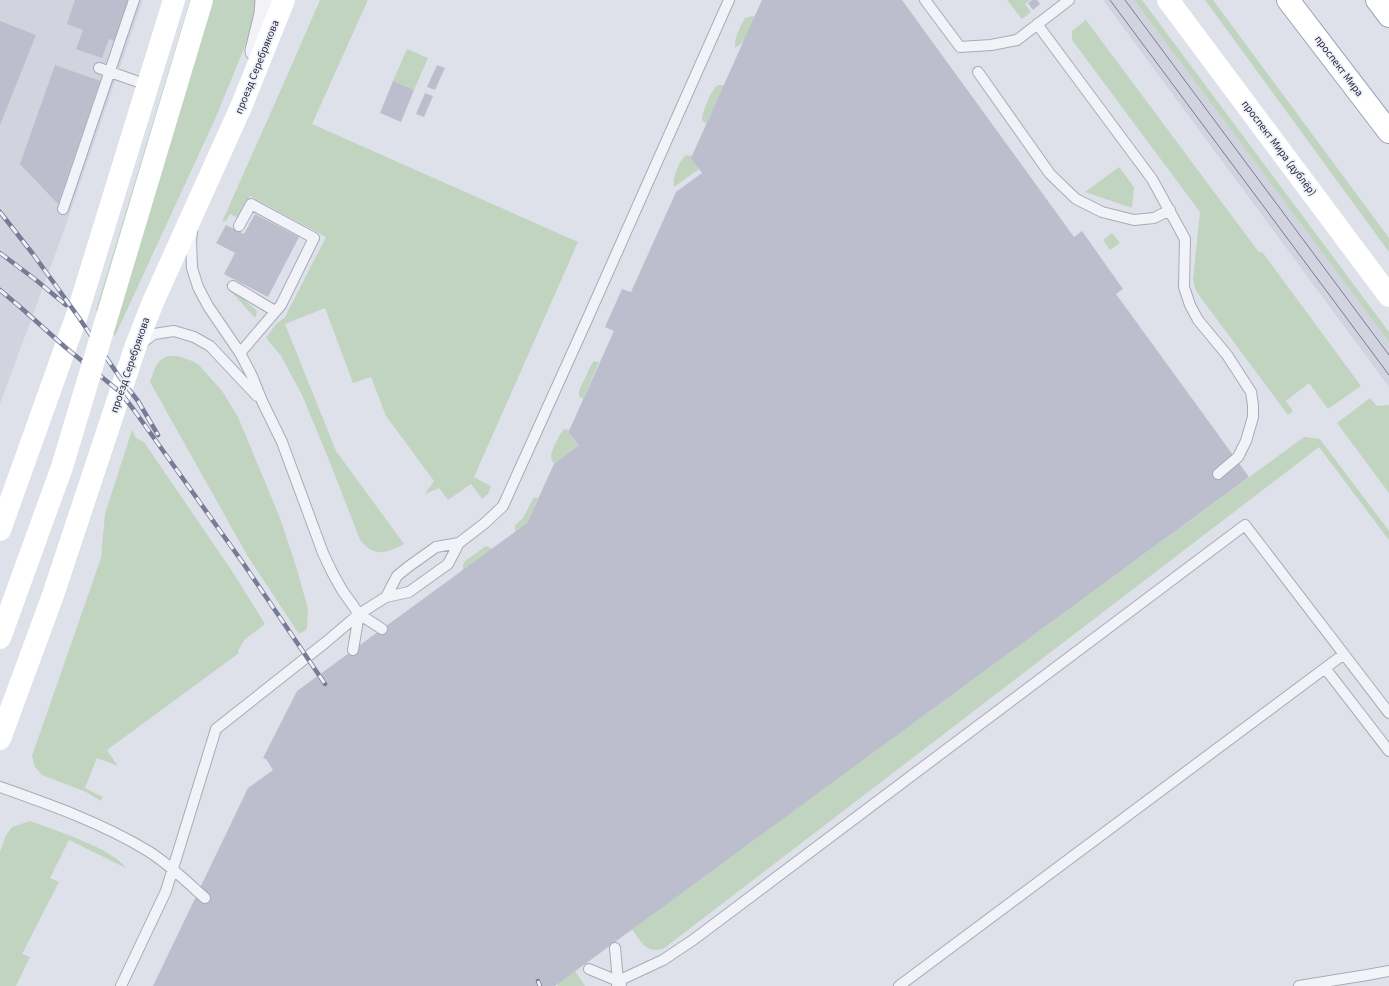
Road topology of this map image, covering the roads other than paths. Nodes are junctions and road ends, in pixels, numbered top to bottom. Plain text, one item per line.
1 (134, 0) edge
2 (202, 0) edge
3 (266, 0) edge
4 (284, 0) edge
5 (729, 0) edge
6 (925, 0) edge
7 (1069, 0) edge
8 (1168, 0) edge
9 (1288, 0) edge
10 (1377, 0) edge
11 (172, 6) edge
12 (1389, 16) edge
13 (1037, 24) junction
14 (99, 68) dead end
15 (110, 72) junction
16 (978, 72) dead end
17 (147, 85) junction
18 (240, 107) junction
19 (1389, 132) edge
20 (63, 209) dead end
21 (195, 209) junction
22 (1170, 210) junction
23 (239, 226) dead end
24 (233, 286) dead end
25 (1389, 296) edge
26 (275, 311) junction
27 (135, 348) junction
28 (240, 353) junction
29 (262, 401) junction
30 (1218, 474) dead end
31 (0, 530) edge
32 (459, 543) junction
33 (386, 597) junction
34 (359, 614) junction
35 (382, 629) dead end
36 (0, 638) edge
37 (353, 650) dead end
38 (1344, 654) junction
39 (1325, 668) junction
40 (1389, 714) edge
41 (0, 739) edge
42 (1389, 751) edge
43 (0, 787) edge
44 (173, 870) junction
45 (205, 898) dead end
46 (615, 948) dead end
47 (589, 969) dead end
48 (1389, 971) edge
49 (619, 984) edge
50 (121, 986) edge
51 (899, 986) edge
52 (1299, 986) edge

1 - 15 lane
2 - 36 main road, bridge
3 - 18 street
4 - 18 main road, проезд Серебрякова
5 - 32 lane
6 - 13 lane
7 - 13 lane
8 - 25 main road, проспект Мира (дублёр)
9 - 19 main road, проспект Мира
10 - 12 main road
11 - 17 main road
13 - 22 lane
14 - 15 lane
15 - 17 lane
15 - 20 lane
16 - 22 lane
17 - 31 main road
18 - 21 main road, проезд Серебрякова
21 - 27 main road, проезд Серебрякова
21 - 28 lane
22 - 30 lane
23 - 26 lane
24 - 26 lane
26 - 28 lane
27 - 29 lane
27 - 41 main road, проезд Серебрякова
28 - 29 lane
29 - 34 lane
32 - 33 lane
32 - 33 lane
33 - 34 lane
34 - 35 lane
34 - 37 lane
34 - 44 lane
38 - 39 lane
38 - 40 lane
38 - 49 lane
39 - 42 lane
39 - 51 lane
43 - 44 lane
44 - 45 lane
44 - 50 lane
46 - 49 lane
47 - 49 lane
48 - 52 lane

